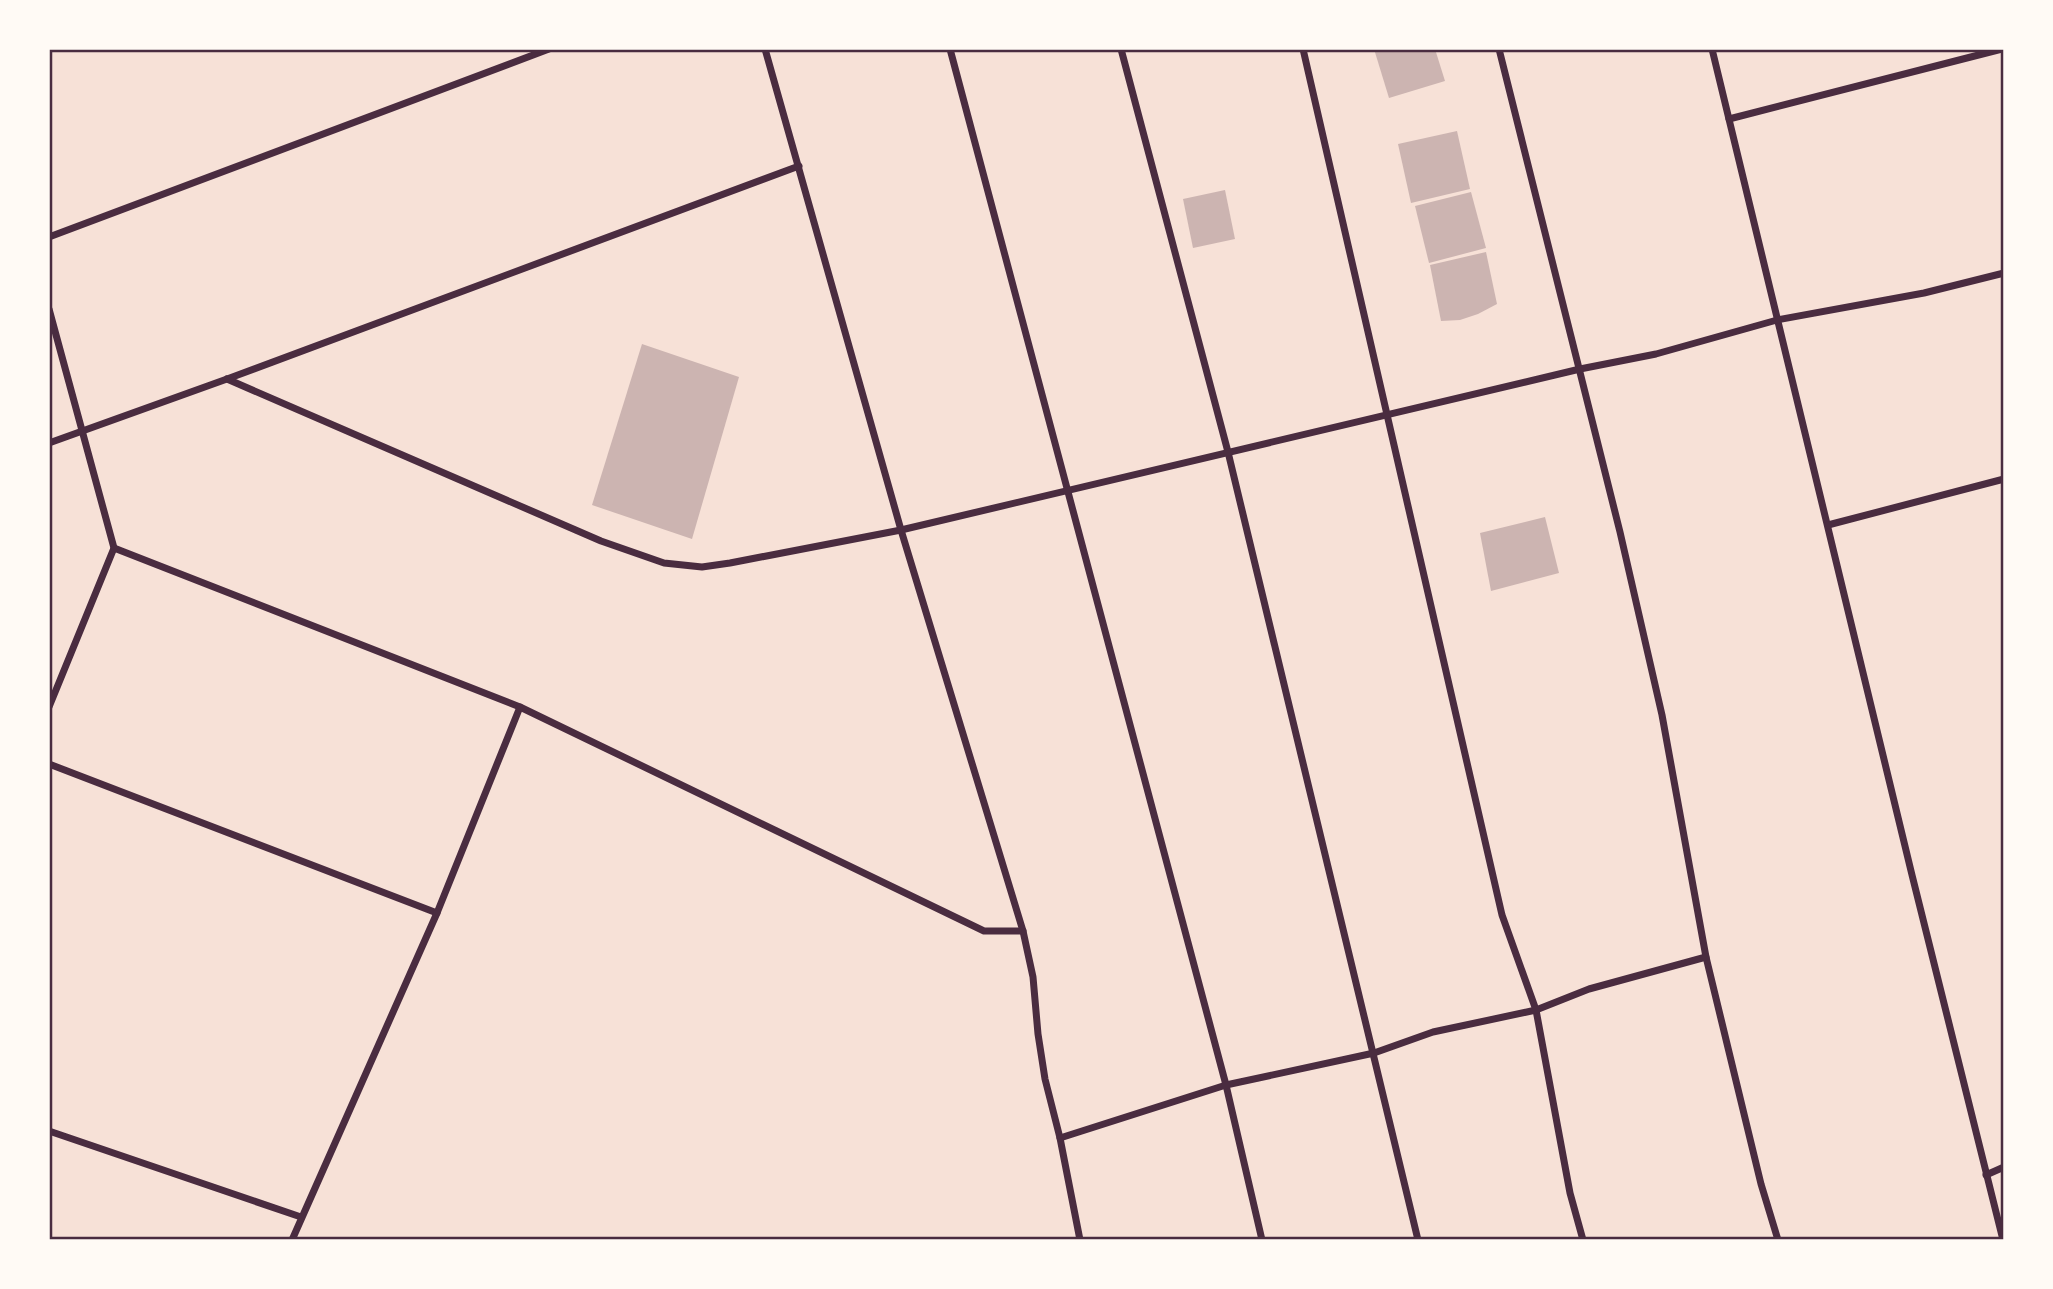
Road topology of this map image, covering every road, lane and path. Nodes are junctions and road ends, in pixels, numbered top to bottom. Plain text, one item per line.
1 (549, 49) edge
2 (765, 49) edge
3 (950, 49) edge
4 (1121, 49) edge
5 (1303, 49) edge
6 (1499, 49) edge
7 (1712, 49) edge
8 (2002, 49) edge
9 (1729, 120) junction
10 (799, 166) junction
11 (49, 237) edge
12 (2004, 273) edge
13 (49, 309) edge
14 (1777, 320) junction
15 (1580, 369) junction
16 (227, 379) junction
17 (1388, 415) junction
18 (83, 431) junction
19 (49, 443) edge
20 (1228, 452) junction
21 (2004, 479) edge
22 (1067, 491) junction
23 (1828, 524) junction
24 (901, 530) junction
25 (114, 548) junction
26 (49, 707) edge
27 (520, 708) junction
28 (49, 764) edge
29 (437, 913) junction
30 (1023, 931) junction
31 (1706, 957) junction
32 (1536, 1010) junction
33 (1374, 1053) junction
34 (1226, 1085) junction
35 (49, 1131) edge
36 (1060, 1138) junction
37 (2004, 1167) edge
38 (1986, 1175) junction
39 (301, 1217) junction
40 (292, 1240) edge
41 (1080, 1240) edge
42 (1262, 1240) edge
43 (1418, 1240) edge
44 (1583, 1240) edge
45 (1778, 1240) edge
46 (2003, 1240) edge

1 - 11 street
2 - 10 street
3 - 22 street
4 - 20 street
5 - 17 street
6 - 15 street
7 - 9 street
8 - 9 street
9 - 14 street
10 - 16 street
10 - 24 street
12 - 14 street
13 - 18 street
14 - 15 street
14 - 23 street
15 - 17 street
15 - 31 street
16 - 18 street
16 - 24 street
17 - 20 street
17 - 32 street
18 - 19 street
18 - 25 street
20 - 22 street
20 - 33 street
21 - 23 street
22 - 24 street
22 - 34 street
23 - 38 street
24 - 30 street
25 - 26 street
25 - 27 street
27 - 29 street
27 - 30 street
28 - 29 street
29 - 39 street
30 - 36 street
31 - 32 street
31 - 45 street
32 - 33 street
32 - 44 street
33 - 34 street
33 - 43 street
34 - 36 street
34 - 42 street
35 - 39 street
36 - 41 street
37 - 38 street
38 - 46 street
39 - 40 street

